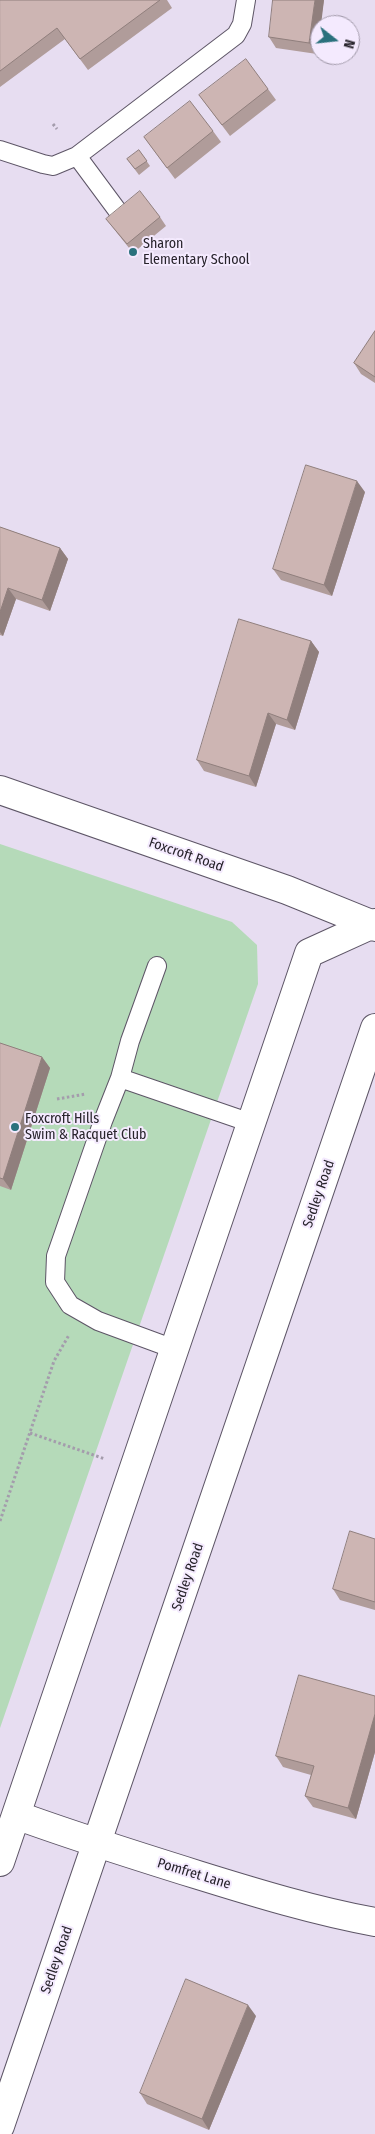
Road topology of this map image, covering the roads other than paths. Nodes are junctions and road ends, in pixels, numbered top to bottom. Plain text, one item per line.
1 (246, 0) edge
2 (0, 150) edge
3 (76, 156) junction
4 (117, 210) edge
5 (0, 790) edge
6 (374, 925) edge
7 (157, 966) dead end
8 (375, 1028) edge
9 (120, 1078) junction
10 (251, 1123) junction
11 (174, 1349) junction
12 (16, 1815) junction
13 (96, 1844) junction
14 (0, 1862) edge
15 (375, 1922) edge
16 (0, 2126) edge

1 - 3 lane
2 - 3 lane
3 - 4 lane
5 - 6 street, Foxcroft Road
6 - 10 street
7 - 9 lane
8 - 13 street, Sedley Road
9 - 10 lane
9 - 11 lane
10 - 11 street
11 - 12 street
12 - 13 street, Pomfret Lane
12 - 14 street
13 - 15 street, Pomfret Lane
13 - 16 street, Sedley Road

